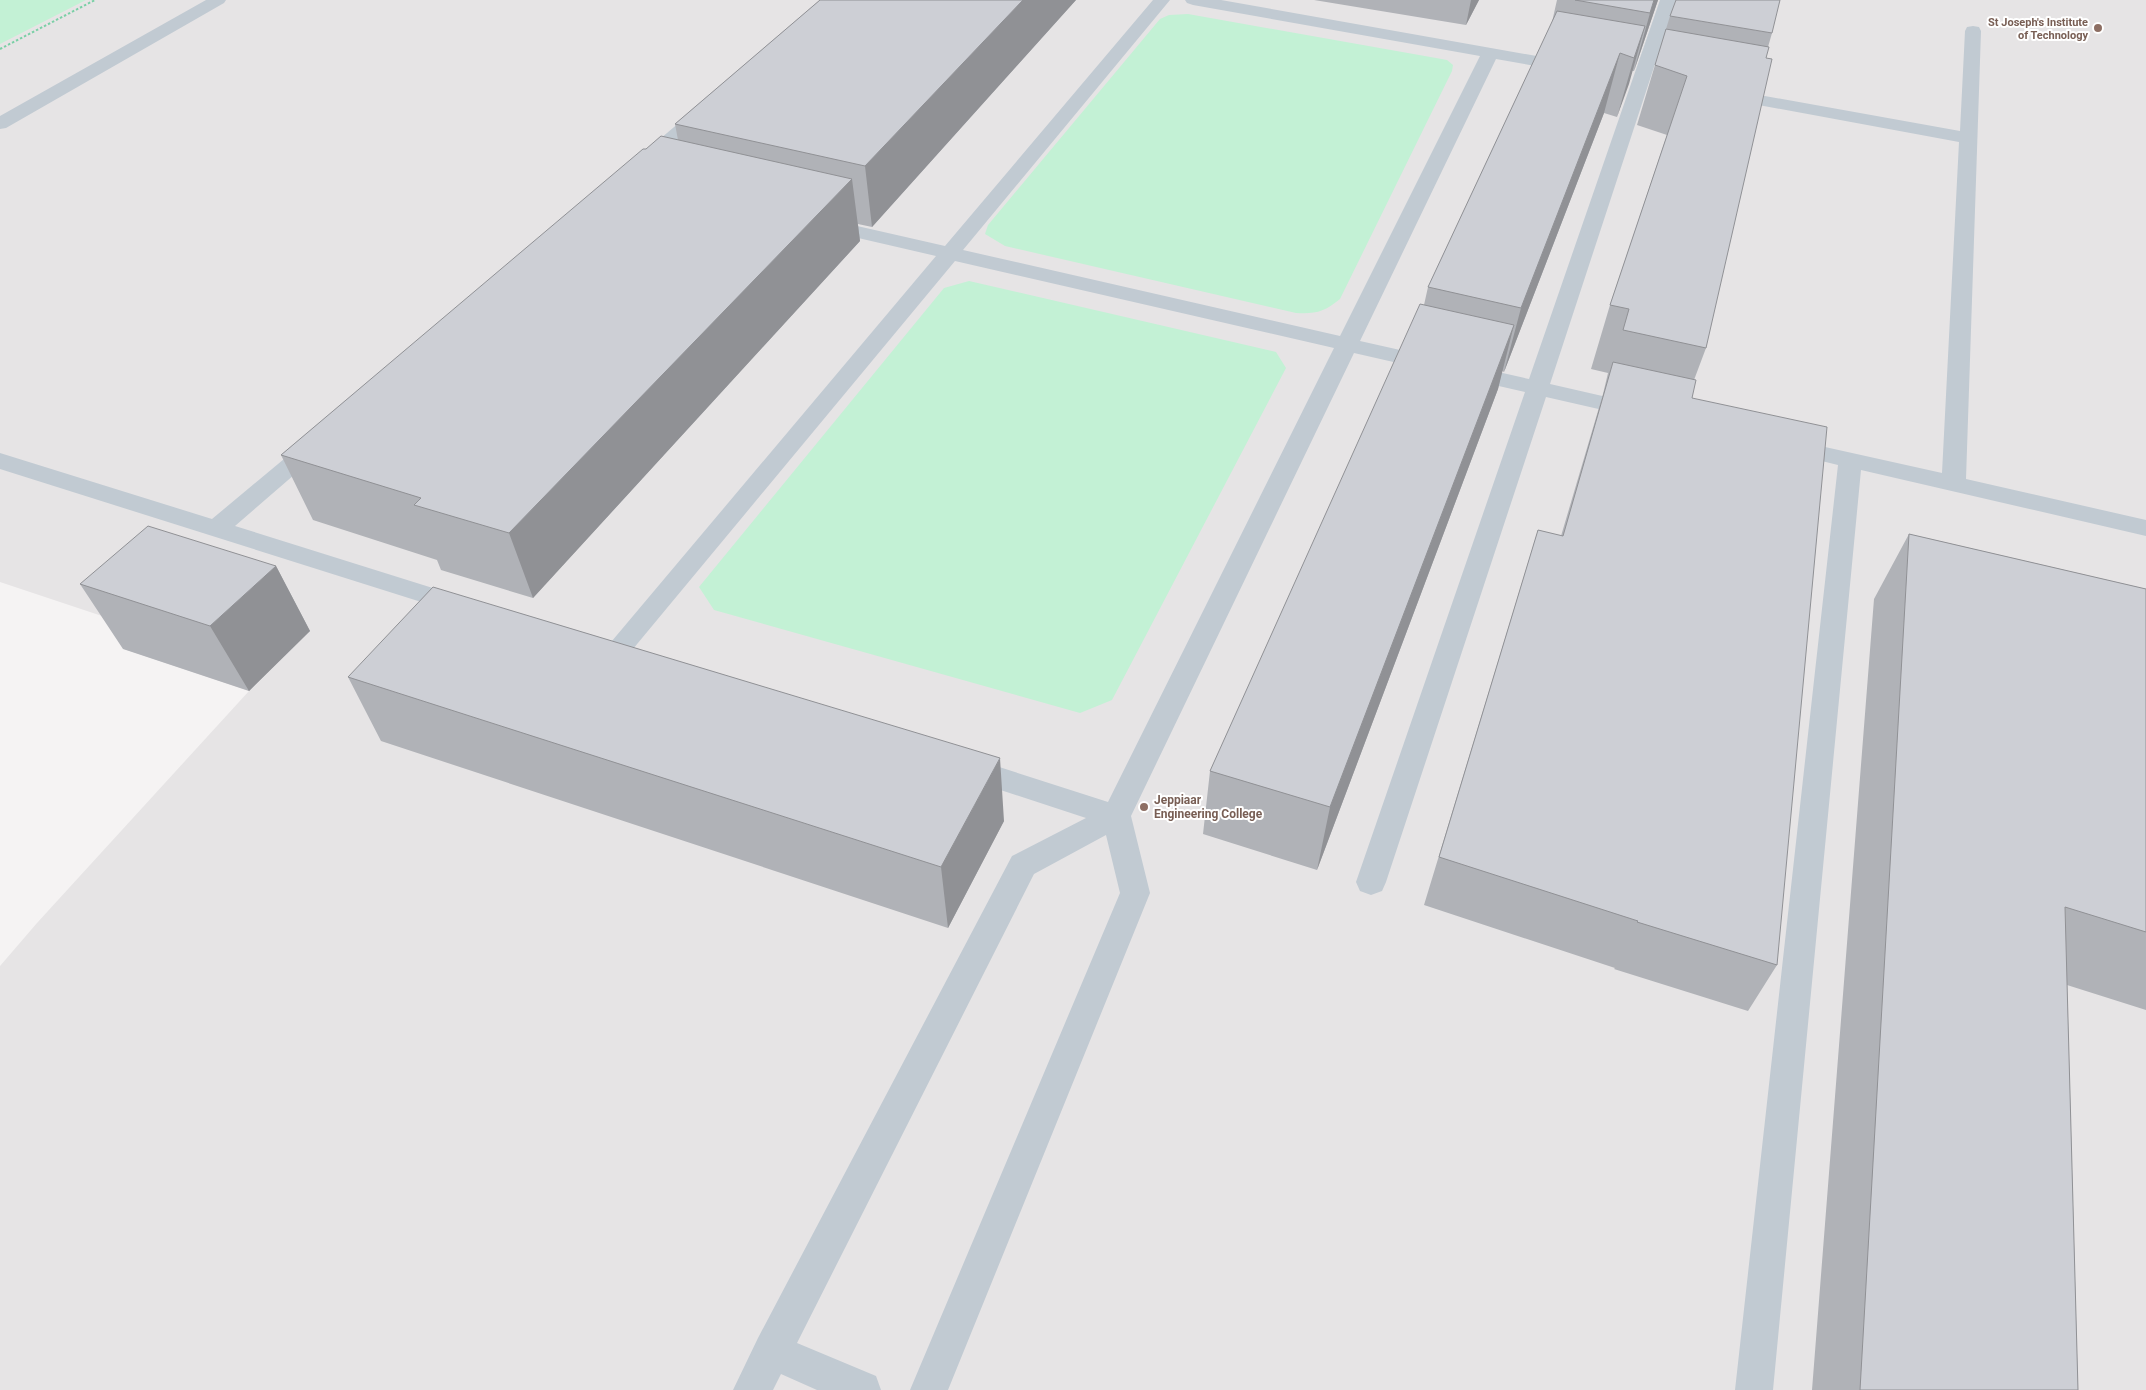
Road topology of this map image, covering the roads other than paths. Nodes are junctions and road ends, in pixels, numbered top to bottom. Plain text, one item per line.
1 (218, 0) edge
2 (1162, 0) edge
3 (1193, 0) edge
4 (1668, 0) edge
5 (1973, 32) dead end
6 (1490, 53) junction
7 (1584, 69) edge
8 (1632, 78) junction
9 (1660, 83) edge
10 (1708, 91) edge
11 (721, 96) edge
12 (0, 124) edge
13 (1968, 138) junction
14 (635, 181) edge
15 (806, 220) edge
16 (950, 253) junction
17 (1348, 343) junction
18 (1536, 387) junction
19 (1660, 416) edge
20 (331, 430) edge
21 (1764, 440) edge
22 (1850, 460) junction
23 (0, 461) edge
24 (1954, 483) junction
25 (218, 528) junction
26 (2146, 528) edge
27 (482, 612) edge
28 (642, 663) edge
29 (946, 761) edge
30 (1116, 816) junction
31 (1371, 882) dead end
32 (771, 1351) junction
33 (752, 1390) edge
34 (862, 1390) edge
35 (929, 1390) edge
36 (1754, 1390) edge

1 - 12 lane
2 - 16 lane
3 - 6 lane
4 - 8 lane
5 - 13 lane
6 - 7 lane
6 - 17 lane
8 - 9 lane
8 - 18 lane
10 - 13 lane
11 - 14 lane
13 - 24 lane
15 - 16 lane
16 - 17 lane
16 - 28 lane
17 - 18 lane
17 - 30 lane
18 - 19 lane
18 - 31 lane
20 - 25 lane
21 - 22 lane
22 - 24 lane
22 - 36 lane
23 - 25 lane
24 - 26 lane
25 - 27 lane
29 - 30 lane
30 - 32 lane
30 - 35 lane
32 - 33 lane
32 - 34 lane

